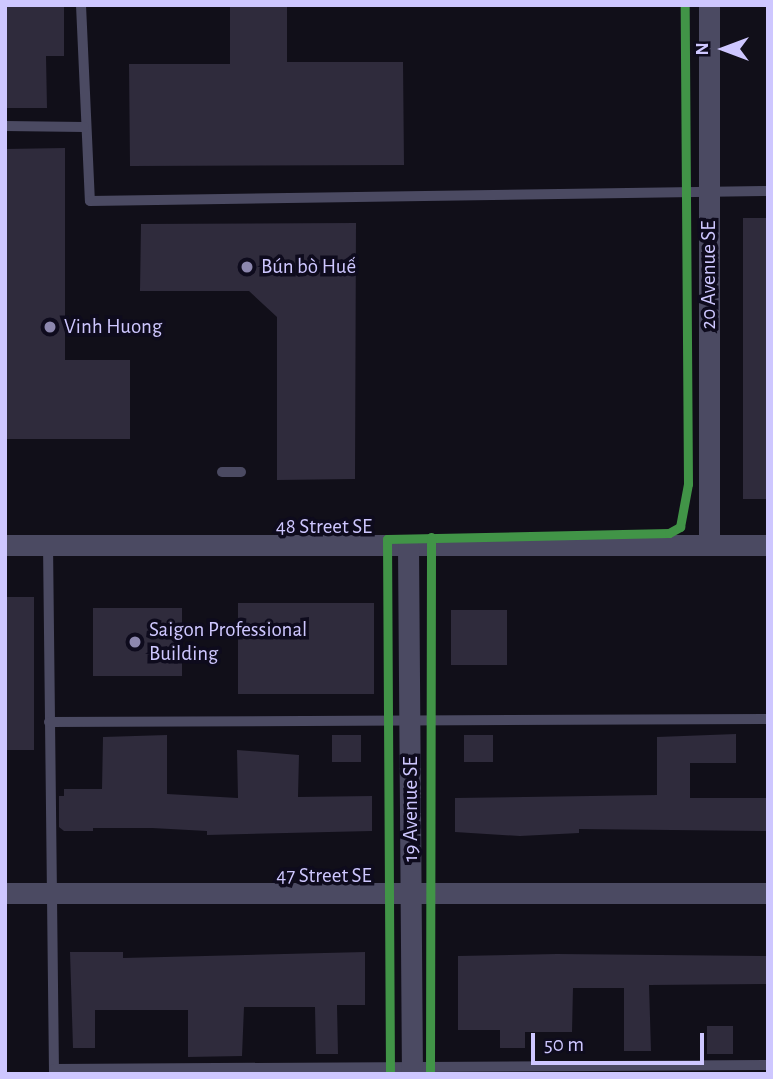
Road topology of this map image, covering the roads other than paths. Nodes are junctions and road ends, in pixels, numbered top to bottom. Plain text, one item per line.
1 (82, 5) edge
2 (709, 5) edge
3 (5, 126) edge
4 (84, 127) junction
5 (768, 191) edge
6 (709, 192) junction
7 (222, 472) dead end
8 (241, 472) dead end
9 (48, 544) junction
10 (5, 545) edge
11 (408, 545) junction
12 (709, 545) junction
13 (768, 545) edge
14 (768, 719) edge
15 (410, 720) junction
16 (49, 722) junction
17 (5, 893) edge
18 (51, 893) junction
19 (411, 893) junction
20 (768, 893) edge
21 (768, 1065) edge
22 (412, 1070) edge
23 (54, 1071) edge

1 - 4 lane
2 - 6 street, 20 Avenue SE
3 - 4 lane
4 - 6 lane
5 - 6 lane
6 - 12 street, 20 Avenue SE
7 - 8 lane
9 - 10 street, 48 Street SE
9 - 11 street, 48 Street SE
9 - 16 lane
11 - 12 street, 48 Street SE
11 - 15 street, 19 Avenue SE
12 - 13 street, 48 Street SE
14 - 15 lane
15 - 16 lane
15 - 19 street, 19 Avenue SE
16 - 18 lane
17 - 18 street, 47 Street SE
18 - 19 street, 47 Street SE
18 - 23 lane
19 - 20 street, 47 Street SE
19 - 22 street, 19 Avenue SE
21 - 22 lane
22 - 23 lane

